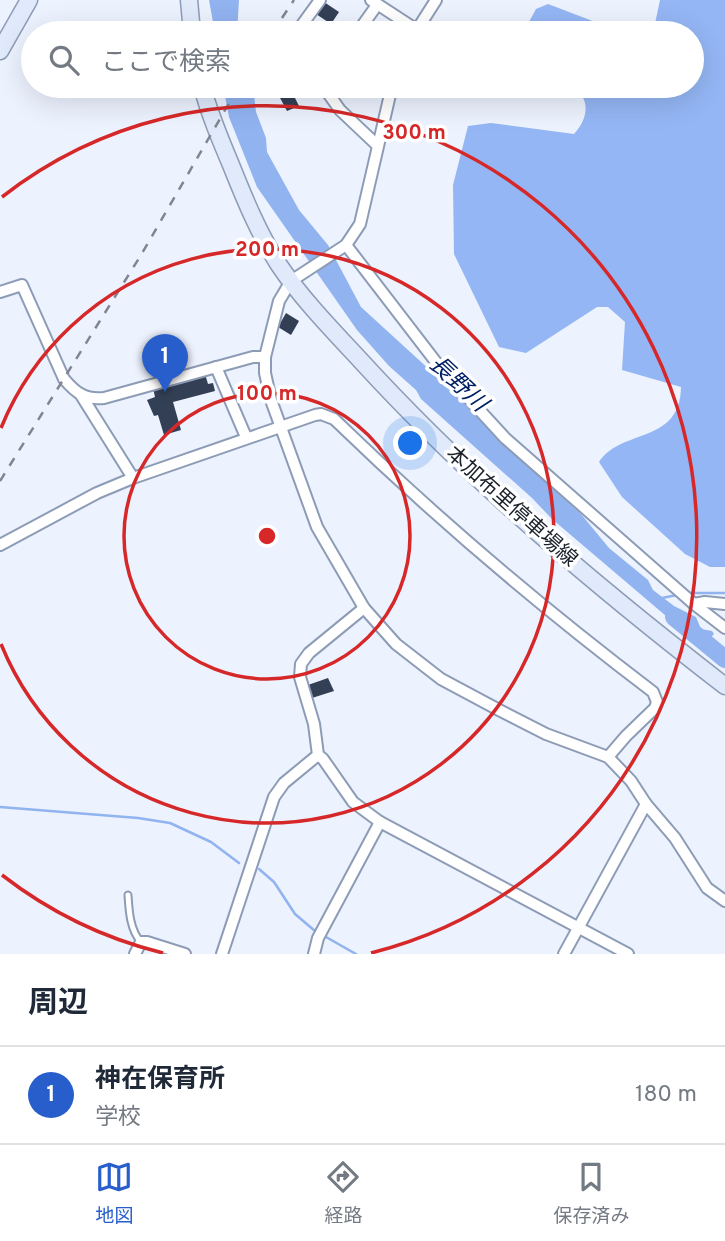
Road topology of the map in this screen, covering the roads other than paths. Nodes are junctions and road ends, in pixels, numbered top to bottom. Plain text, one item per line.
1 (29, 0) edge
2 (189, 0) edge
3 (320, 0) edge
4 (436, 0) edge
5 (374, 2) edge
6 (191, 21) edge
7 (305, 21) edge
8 (363, 21) edge
9 (401, 21) edge
10 (423, 21) edge
11 (0, 51) edge
12 (206, 98) edge
13 (332, 98) edge
14 (389, 98) edge
15 (377, 145) junction
16 (346, 245) junction
17 (291, 281) junction
18 (0, 292) edge
19 (265, 357) junction
20 (216, 367) junction
21 (81, 395) junction
22 (280, 425) junction
23 (246, 438) junction
24 (132, 478) junction
25 (0, 545) edge
26 (694, 604) junction
27 (725, 604) edge
28 (364, 608) junction
29 (725, 628) edge
30 (725, 686) edge
31 (318, 755) junction
32 (608, 757) junction
33 (646, 804) junction
34 (380, 822) junction
35 (128, 895) dead end
36 (725, 901) edge
37 (578, 927) junction
38 (141, 942) junction
39 (135, 954) edge
40 (185, 954) edge
41 (222, 954) edge
42 (314, 954) edge
43 (564, 954) edge
44 (628, 954) edge

1 - 11 main road
2 - 6 main road
3 - 7 street
4 - 10 street
5 - 8 street
5 - 9 street
12 - 17 main road, 本加布里停車場線
13 - 15 street
14 - 15 street
15 - 16 street
16 - 17 street
16 - 26 street
17 - 19 street
17 - 30 main road, 本加布里停車場線
18 - 21 street
19 - 20 street
19 - 22 street
20 - 21 street
20 - 23 street
21 - 24 street
22 - 23 street
22 - 28 street
22 - 32 street
23 - 24 street
24 - 25 street
26 - 27 street
26 - 29 street
28 - 31 street
28 - 32 street
31 - 34 street
31 - 41 street
32 - 33 street
33 - 36 street
33 - 37 street
34 - 37 street
34 - 42 street
35 - 38 lane
37 - 43 street
37 - 44 street
38 - 39 street
38 - 40 street

